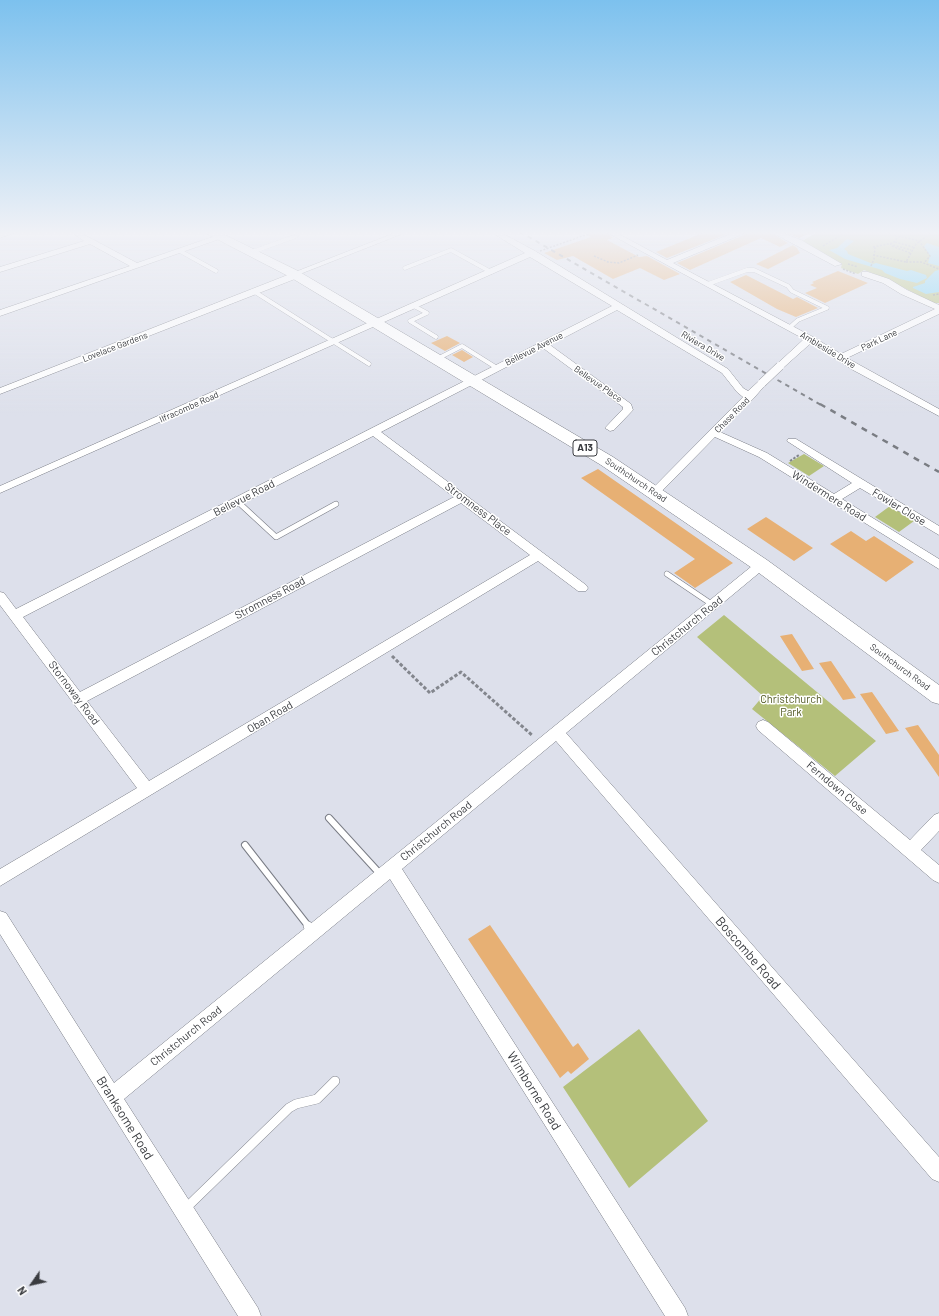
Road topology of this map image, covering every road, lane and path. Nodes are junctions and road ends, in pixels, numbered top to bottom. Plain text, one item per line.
1 (57, 293) edge
2 (251, 293) edge
3 (257, 293) edge
4 (326, 293) edge
5 (442, 293) edge
6 (599, 293) edge
7 (725, 293) edge
8 (797, 293) edge
9 (909, 293) edge
10 (414, 306) junction
11 (618, 306) junction
12 (939, 308) edge
13 (939, 311) edge
14 (0, 313) edge
15 (377, 323) junction
16 (789, 328) junction
17 (436, 337) dead end
18 (810, 339) junction
19 (334, 342) junction
20 (543, 344) junction
21 (437, 358) junction
22 (840, 358) junction
23 (369, 364) dead end
24 (497, 368) junction
25 (472, 380) junction
26 (0, 391) edge
27 (750, 397) junction
28 (938, 411) edge
29 (610, 428) dead end
30 (373, 431) junction
31 (714, 433) junction
32 (792, 441) dead end
33 (804, 452) dead end
34 (786, 463) dead end
35 (860, 483) junction
36 (0, 490) edge
37 (655, 492) junction
38 (462, 498) junction
39 (834, 499) junction
40 (237, 501) junction
41 (336, 504) dead end
42 (939, 531) edge
43 (539, 555) junction
44 (761, 565) junction
45 (939, 565) edge
46 (668, 574) dead end
47 (582, 588) dead end
48 (0, 596) edge
49 (713, 605) junction
50 (14, 615) junction
51 (384, 648) junction
52 (939, 696) edge
53 (79, 699) junction
54 (763, 726) dead end
55 (557, 733) junction
56 (543, 744) junction
57 (147, 790) junction
58 (329, 818) dead end
59 (939, 820) edge
60 (245, 845) dead end
61 (911, 850) junction
62 (387, 871) junction
63 (939, 875) edge
64 (0, 878) edge
65 (0, 919) edge
66 (313, 932) junction
67 (335, 1080) dead end
68 (112, 1097) junction
69 (939, 1172) edge
70 (184, 1211) junction
71 (250, 1316) edge
72 (676, 1316) edge

1 - 14 street
2 - 26 street, Lovelace Gardens
3 - 19 lane
4 - 15 main road, Southchurch Road / A13
5 - 10 street, Ilfracombe Road
6 - 11 street, Riviera Drive
7 - 16 street, Ambleside Drive
8 - 16 lane
9 - 12 street
10 - 15 street, Ilfracombe Road
10 - 17 lane
11 - 20 street, Bellevue Avenue
11 - 27 street, Riviera Drive
13 - 22 street, Park Lane
15 - 19 street, Ilfracombe Road
15 - 21 main road, Southchurch Road / A13
16 - 18 street, Ambleside Drive
18 - 22 street, Ambleside Drive
18 - 27 street, Chase Road, bridge
19 - 23 lane
19 - 36 street, Ilfracombe Road
20 - 24 street, Bellevue Avenue
20 - 29 street, Bellevue Place
21 - 24 lane
21 - 25 main road, Southchurch Road / A13
22 - 28 street, Ambleside Drive
24 - 25 street, Bellevue Avenue
25 - 30 street, Bellevue Road
25 - 37 main road, Southchurch Road / A13
27 - 31 street, Chase Road
30 - 38 street, Stromness Place
30 - 40 street, Bellevue Road
31 - 37 street, Chase Road
31 - 39 street, Windermere Road
32 - 35 street, Fowler Close
33 - 34 path
35 - 39 street, Fowler Close
35 - 42 street, Fowler Close
37 - 44 main road, Southchurch Road / A13
38 - 43 street, Stromness Place
38 - 53 street, Stromness Road
39 - 45 street, Windermere Road
40 - 41 lane
40 - 50 street, Bellevue Road
43 - 47 street, Stromness Place
43 - 51 street, Oban Road
44 - 49 street, Christchurch Road
44 - 52 main road, Southchurch Road / A13
46 - 49 lane
48 - 50 street, Stornoway Road
49 - 55 street, Christchurch Road
50 - 53 street, Stornoway Road
51 - 56 path
51 - 57 street, Oban Road
53 - 57 street, Stornoway Road
54 - 61 street, Ferndown Close
55 - 56 street, Christchurch Road
55 - 69 street, Boscombe Road
56 - 62 street, Christchurch Road
57 - 64 street, Oban Road
58 - 62 lane
59 - 61 street
60 - 66 lane
61 - 63 street, Ferndown Close
62 - 66 street, Christchurch Road
62 - 72 street, Wimborne Road
65 - 68 street, Branksome Road
66 - 68 street, Christchurch Road
67 - 70 lane
68 - 70 street, Branksome Road
70 - 71 street, Branksome Road

